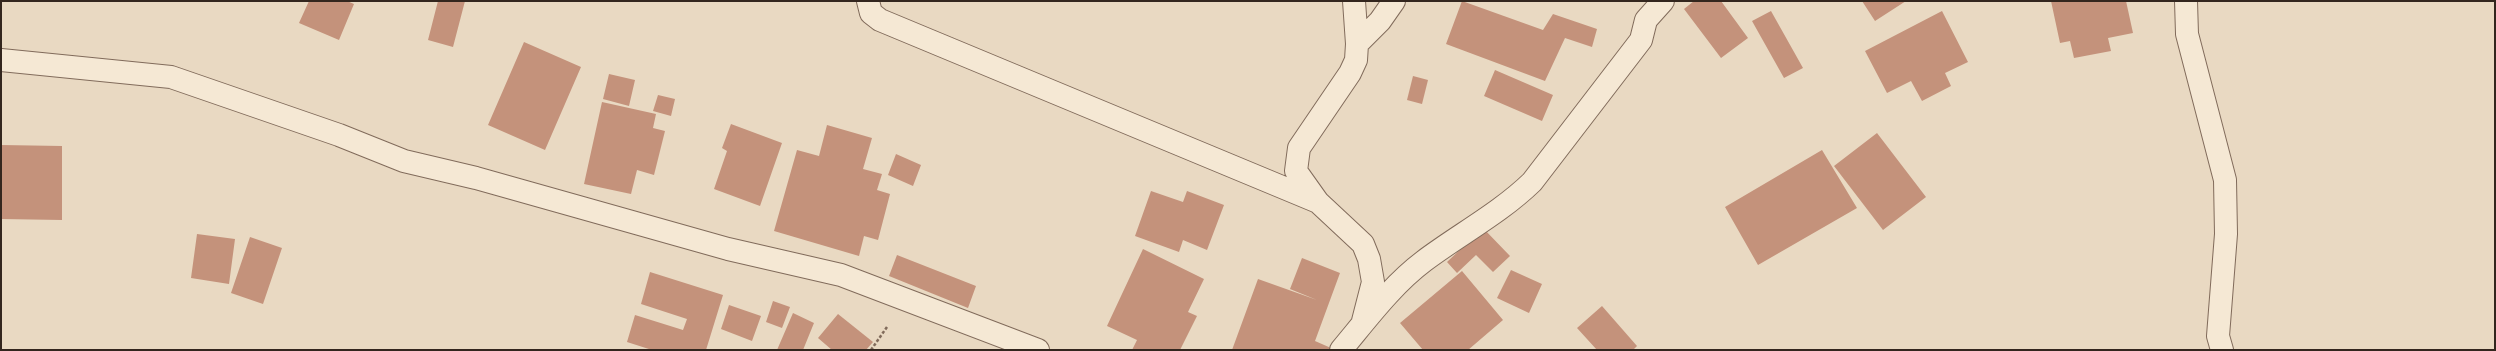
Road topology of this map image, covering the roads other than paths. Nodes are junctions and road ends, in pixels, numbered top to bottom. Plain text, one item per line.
1 (868, 1) edge
2 (1354, 1) edge
3 (1394, 1) edge
4 (1663, 1) edge
5 (2186, 1) edge
6 (1357, 44) junction
7 (1, 60) edge
8 (1318, 202) junction
9 (1362, 324) junction
10 (1038, 350) edge
11 (1341, 350) edge
12 (2222, 350) edge

1 - 8 street
2 - 6 street
3 - 6 street
4 - 9 street
5 - 12 street
6 - 8 street
7 - 10 street
8 - 9 street
9 - 11 street

